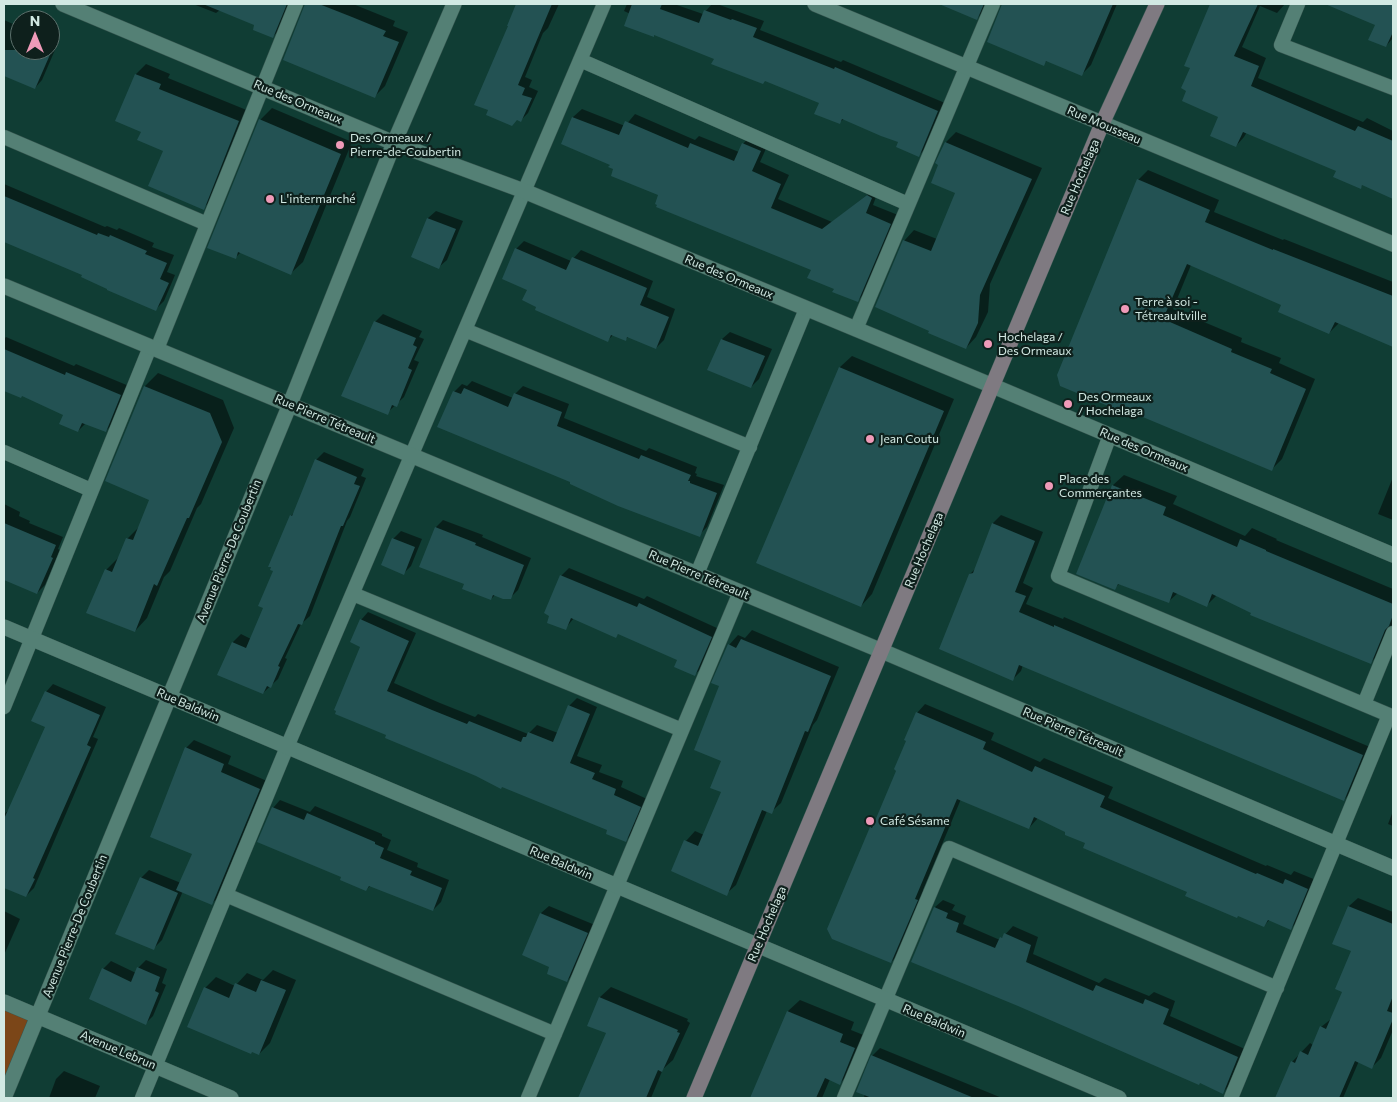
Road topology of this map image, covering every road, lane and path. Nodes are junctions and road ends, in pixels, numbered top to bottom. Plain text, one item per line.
1 (63, 4) edge
2 (296, 4) edge
3 (454, 4) edge
4 (604, 4) edge
5 (815, 4) edge
6 (993, 4) edge
7 (1157, 4) edge
8 (1298, 4) edge
9 (580, 60) junction
10 (966, 67) junction
11 (262, 87) junction
12 (1393, 88) edge
13 (1102, 124) junction
14 (4, 137) edge
15 (394, 143) junction
16 (524, 191) junction
17 (908, 204) junction
18 (207, 224) junction
19 (1393, 244) edge
20 (4, 286) edge
21 (806, 309) junction
22 (856, 329) junction
23 (465, 330) junction
24 (154, 348) junction
25 (993, 386) junction
26 (290, 404) junction
27 (1110, 435) junction
28 (750, 447) junction
29 (4, 452) edge
30 (412, 455) junction
31 (91, 490) junction
32 (1393, 555) edge
33 (698, 574) junction
34 (740, 592) junction
35 (353, 594) junction
36 (4, 627) edge
37 (1393, 633) edge
38 (32, 639) junction
39 (882, 651) junction
40 (169, 697) junction
41 (1364, 704) junction
42 (4, 707) edge
43 (682, 730) junction
44 (287, 747) junction
45 (1336, 844) junction
46 (1393, 868) edge
47 (617, 886) junction
48 (226, 895) junction
49 (758, 946) junction
50 (1277, 988) junction
51 (886, 1000) junction
52 (4, 1002) edge
53 (37, 1017) junction
54 (555, 1034) junction
55 (155, 1066) junction
56 (4, 1098) edge
57 (142, 1098) edge
58 (231, 1098) edge
59 (528, 1098) edge
60 (694, 1098) edge
61 (844, 1098) edge
62 (1119, 1098) edge
63 (1231, 1098) edge

1 - 11 street, Rue des Ormeaux
2 - 11 lane
3 - 15 street, Avenue Pierre-De Coubertin
4 - 9 lane
5 - 10 street, Rue Mousseau
6 - 10 lane
7 - 13 main road, Rue Hochelaga
8 - 12 lane
9 - 16 lane
9 - 17 lane
10 - 13 street, Rue Mousseau
10 - 17 lane
11 - 15 street, Rue des Ormeaux
11 - 18 lane
13 - 19 street, Rue Mousseau
13 - 25 main road, Rue Hochelaga
14 - 18 lane
15 - 16 street, Rue des Ormeaux
15 - 26 street, Avenue Pierre-De Coubertin
16 - 21 street, Rue des Ormeaux
16 - 23 lane
17 - 22 lane
18 - 24 lane
20 - 24 street, Rue Pierre Tétreault
21 - 22 street, Rue des Ormeaux
21 - 28 lane
22 - 25 street, Rue des Ormeaux
23 - 28 lane
23 - 30 lane
24 - 26 street, Rue Pierre Tétreault
24 - 31 lane
25 - 27 street, Rue des Ormeaux
25 - 39 main road, Rue Hochelaga
26 - 30 street, Rue Pierre Tétreault
26 - 40 street, Avenue Pierre-De Coubertin
27 - 32 street, Rue des Ormeaux
27 - 41 lane
28 - 33 lane
29 - 31 lane
30 - 33 street, Rue Pierre Tétreault
30 - 35 lane
31 - 38 lane
33 - 34 street, Rue Pierre Tétreault
34 - 39 street, Rue Pierre Tétreault
34 - 43 lane
35 - 43 lane
35 - 44 lane
36 - 38 street, Rue Baldwin
37 - 41 lane
38 - 40 street, Rue Baldwin
38 - 42 lane
39 - 45 street, Rue Pierre Tétreault
39 - 49 main road, Rue Hochelaga
40 - 44 street, Rue Baldwin
40 - 53 street, Avenue Pierre-De Coubertin
41 - 45 lane
43 - 47 lane
44 - 47 street, Rue Baldwin
44 - 48 lane
45 - 46 street, Rue Pierre Tétreault
45 - 50 lane
47 - 49 street, Rue Baldwin
47 - 54 lane
48 - 54 lane
48 - 55 lane
49 - 51 street, Rue Baldwin
49 - 60 main road, Rue Hochelaga
50 - 51 lane
50 - 63 lane
51 - 61 lane
51 - 62 street, Rue Baldwin
52 - 53 street, Avenue Lebrun
53 - 55 street, Avenue Lebrun
53 - 56 street, Avenue Pierre-De Coubertin
54 - 59 lane
55 - 57 lane
55 - 58 street, Avenue Lebrun

